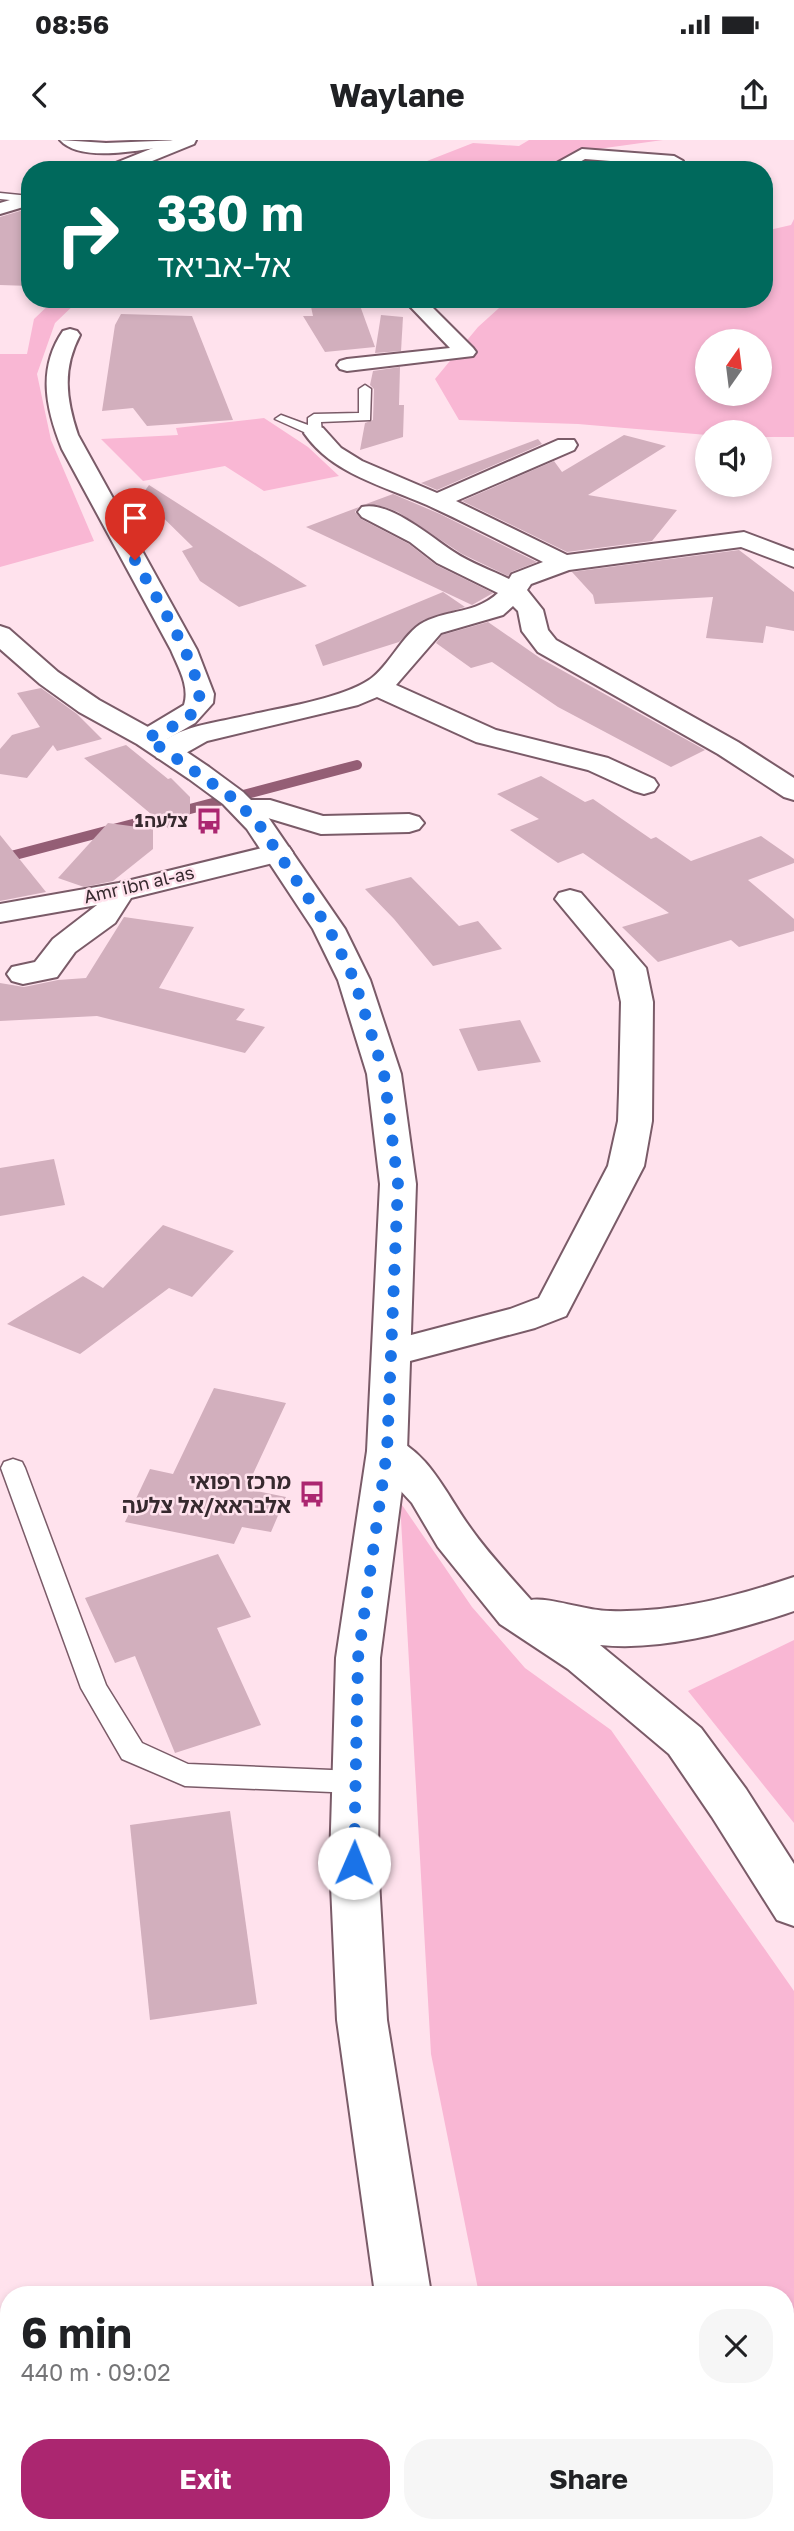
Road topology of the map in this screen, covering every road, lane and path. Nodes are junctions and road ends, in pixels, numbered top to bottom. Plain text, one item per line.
1 (68, 140) edge
2 (174, 140) edge
3 (188, 140) edge
4 (136, 161) edge
5 (570, 161) edge
6 (674, 161) dead end
7 (0, 196) edge
8 (21, 198) edge
9 (21, 202) edge
10 (0, 209) edge
11 (422, 308) edge
12 (70, 335) dead end
13 (346, 365) dead end
14 (365, 389) dead end
15 (282, 419) dead end
16 (315, 433) junction
17 (566, 445) dead end
18 (437, 501) junction
19 (370, 512) dead end
20 (794, 560) edge
21 (564, 563) junction
22 (514, 591) junction
23 (0, 634) edge
24 (377, 687) junction
25 (157, 745) junction
26 (644, 785) dead end
27 (794, 791) edge
28 (245, 808) junction
29 (409, 823) dead end
30 (278, 853) junction
31 (118, 892) junction
32 (570, 899) dead end
33 (0, 913) edge
34 (23, 974) dead end
35 (391, 1353) junction
36 (387, 1451) junction
37 (13, 1468) dead end
38 (794, 1594) edge
39 (515, 1612) junction
40 (355, 1782) junction
41 (794, 1905) edge
42 (402, 2286) edge

1 - 2 street
3 - 4 street
5 - 6 street
7 - 8 lane
9 - 10 street
11 - 13 street
12 - 25 street
14 - 16 lane
15 - 16 lane
16 - 18 street
17 - 18 street
18 - 21 street
19 - 22 street
20 - 21 street
21 - 22 street
22 - 24 street
22 - 27 street
23 - 25 street
24 - 25 street
24 - 26 street
25 - 28 street
28 - 29 street
28 - 30 street
30 - 31 street, Amr ibn al-as
30 - 35 street
31 - 33 street, Amr ibn al-as
31 - 34 street
32 - 35 street
35 - 36 street
36 - 39 street
36 - 40 street
37 - 40 lane
38 - 39 street
39 - 41 street
40 - 42 street

